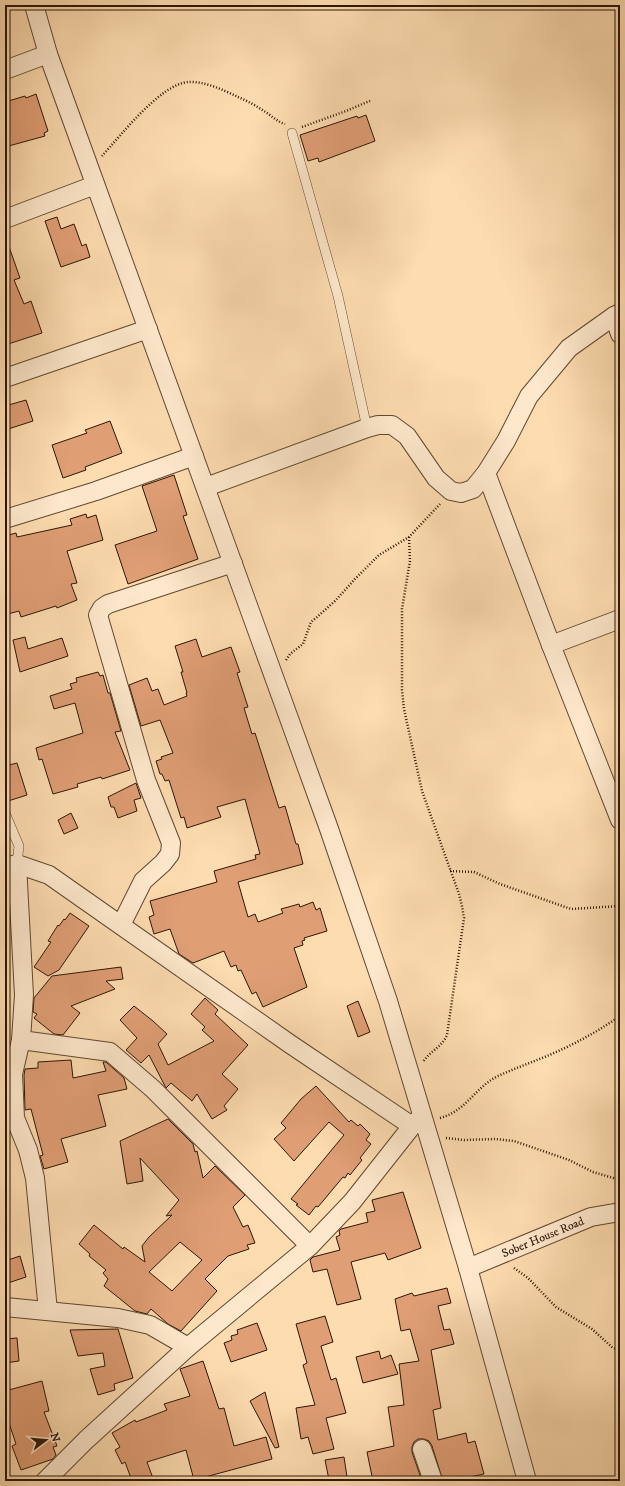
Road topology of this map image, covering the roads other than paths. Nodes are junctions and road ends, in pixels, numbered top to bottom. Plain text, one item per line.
1 (34, 5) edge
2 (48, 54) junction
3 (5, 70) edge
4 (292, 133) road end
5 (93, 178) junction
6 (5, 219) edge
7 (617, 315) edge
8 (148, 329) junction
9 (620, 334) edge
10 (5, 378) edge
11 (367, 428) junction
12 (194, 456) junction
13 (486, 473) junction
14 (206, 487) junction
15 (5, 519) edge
16 (233, 563) junction
17 (620, 619) edge
18 (550, 645) junction
19 (5, 813) edge
20 (620, 820) edge
21 (11, 865) edge
22 (121, 925) junction
23 (21, 1040) junction
24 (422, 1125) junction
25 (620, 1212) edge
26 (310, 1246) junction
27 (468, 1268) junction
28 (5, 1307) edge
29 (48, 1311) junction
30 (188, 1347) junction
31 (422, 1449) dead end
32 (45, 1481) edge
33 (433, 1481) edge
34 (527, 1481) edge

1 - 2 street
2 - 3 street
2 - 5 street
4 - 11 lane
5 - 6 street
5 - 8 street
7 - 9 street
7 - 13 street
8 - 10 street
8 - 12 street
11 - 13 street
11 - 14 street
12 - 14 street
12 - 15 street
13 - 18 street
14 - 16 street
16 - 22 street
16 - 24 street
17 - 18 street
18 - 20 street
19 - 21 lane
21 - 22 street
21 - 23 street
22 - 24 street
23 - 26 street
23 - 29 street
24 - 26 street
24 - 27 street
25 - 27 street, Sober House Road
26 - 30 street
27 - 34 street
28 - 29 street
29 - 30 street
30 - 32 street
31 - 33 street

